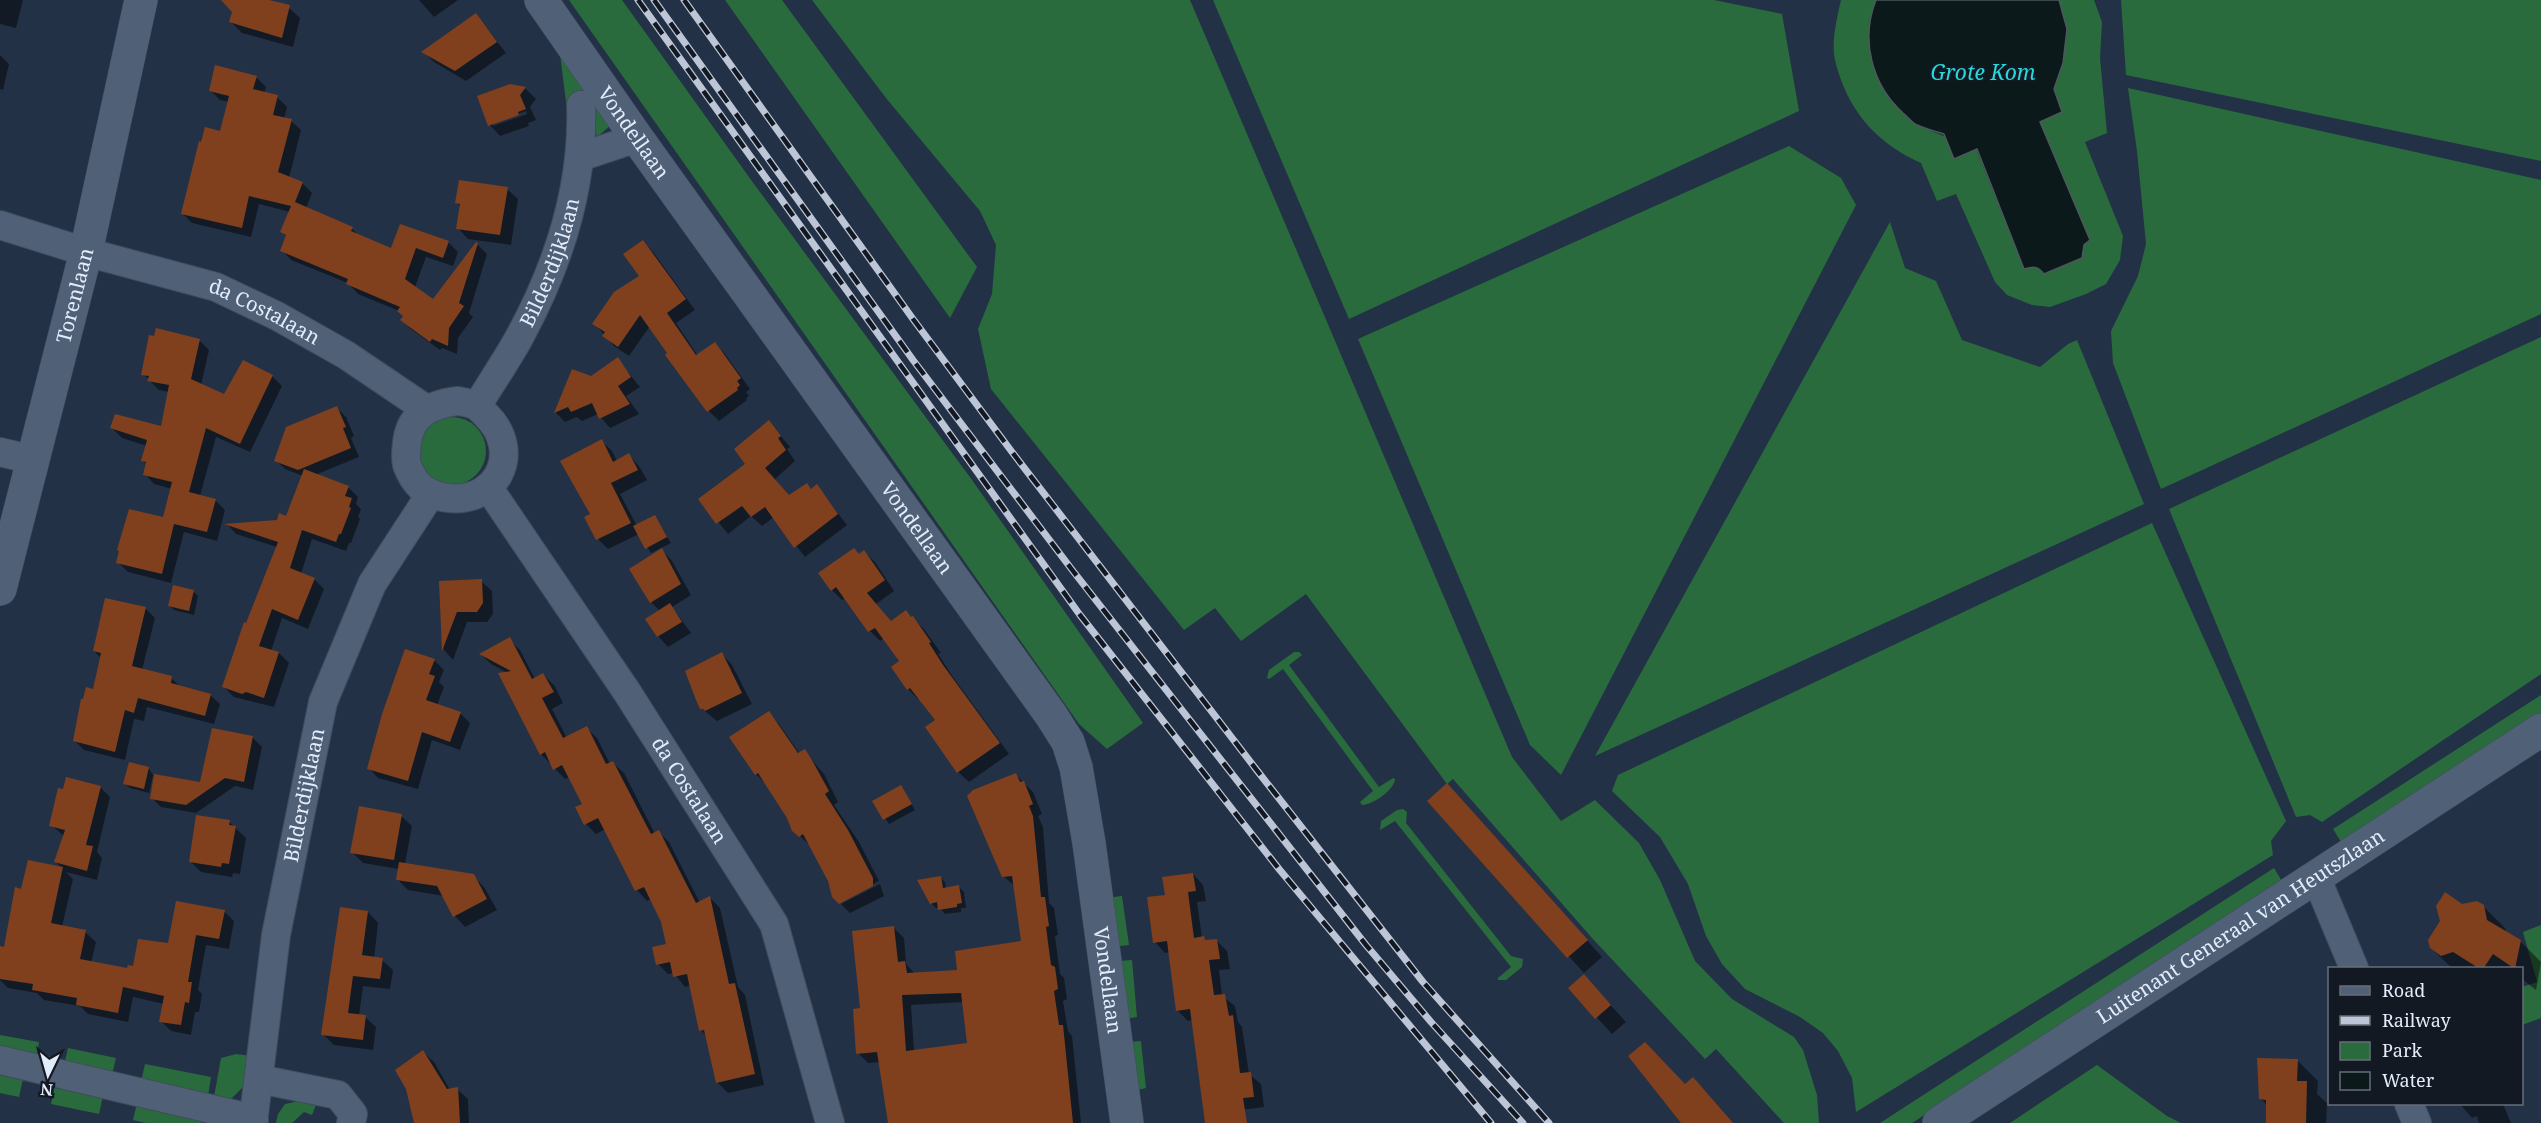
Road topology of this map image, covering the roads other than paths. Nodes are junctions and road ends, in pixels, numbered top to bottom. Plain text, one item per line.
1 (141, 0) edge
2 (541, 0) edge
3 (581, 105) dead end
4 (637, 138) junction
5 (580, 157) junction
6 (0, 225) edge
7 (86, 252) junction
8 (477, 406) junction
9 (426, 409) junction
10 (0, 452) edge
11 (34, 460) junction
12 (488, 487) junction
13 (430, 495) junction
14 (0, 589) edge
15 (2541, 730) edge
16 (2316, 877) junction
17 (2353, 967) edge
18 (0, 1060) edge
19 (259, 1079) junction
20 (2409, 1105) edge
21 (253, 1121) edge
22 (351, 1123) edge
23 (830, 1123) edge
24 (1126, 1123) edge
25 (1939, 1123) edge
26 (2417, 1123) edge

1 - 7 main road, Torenlaan
2 - 4 main road, Vondellaan
3 - 5 street, Bilderdijklaan
4 - 5 street
4 - 24 main road, Vondellaan
5 - 8 street, Bilderdijklaan
6 - 7 street, da Costalaan
7 - 9 street, da Costalaan
7 - 11 main road, Torenlaan
8 - 9 street
8 - 12 street
9 - 13 street
10 - 11 street
11 - 14 main road, Torenlaan
12 - 13 street
12 - 23 street, da Costalaan
13 - 19 street, Bilderdijklaan
15 - 16 main road, Luitenant Generaal van Heutszlaan
16 - 17 street
16 - 25 main road, Luitenant Generaal van Heutszlaan
18 - 21 street
19 - 21 street, Bilderdijklaan
19 - 22 street
20 - 26 street

